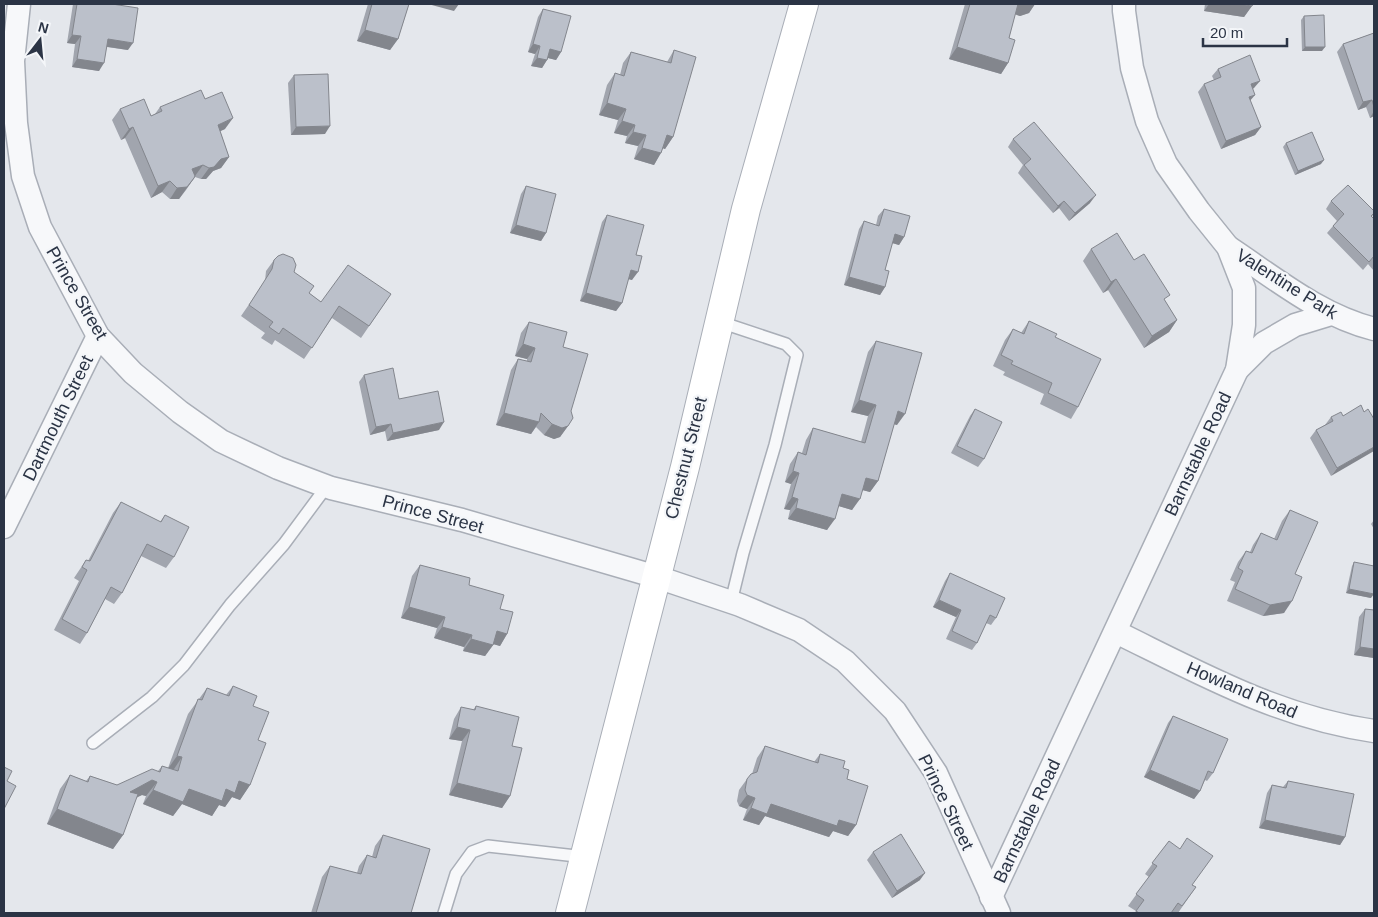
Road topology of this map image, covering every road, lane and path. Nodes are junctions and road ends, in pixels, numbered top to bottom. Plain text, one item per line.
1 (19, 4) edge
2 (804, 4) edge
3 (1124, 4) edge
4 (1228, 247) junction
5 (1331, 314) junction
6 (719, 322) junction
7 (1374, 329) edge
8 (98, 336) junction
9 (1237, 370) junction
10 (327, 486) junction
11 (4, 528) edge
12 (657, 577) junction
13 (731, 602) junction
14 (1116, 632) junction
15 (1374, 731) edge
16 (93, 743) dead end
17 (584, 857) junction
18 (995, 905) edge
19 (444, 913) edge
20 (570, 913) edge

1 - 8 street, Prince Street
2 - 6 main road, Chestnut Street
3 - 4 street, Barnstable Road
4 - 5 street, Valentine Park
4 - 9 street, Barnstable Road
5 - 7 street, Valentine Park
5 - 9 street
6 - 12 main road, Chestnut Street
6 - 13 lane
8 - 10 street, Prince Street
8 - 11 street, Dartmouth Street
9 - 14 street, Barnstable Road
10 - 12 street, Prince Street
10 - 16 lane
12 - 13 street, Prince Street
12 - 17 main road, Chestnut Street
13 - 18 street, Prince Street
14 - 15 street, Howland Road
14 - 18 street, Barnstable Road
17 - 19 lane
17 - 20 main road, Chestnut Street

